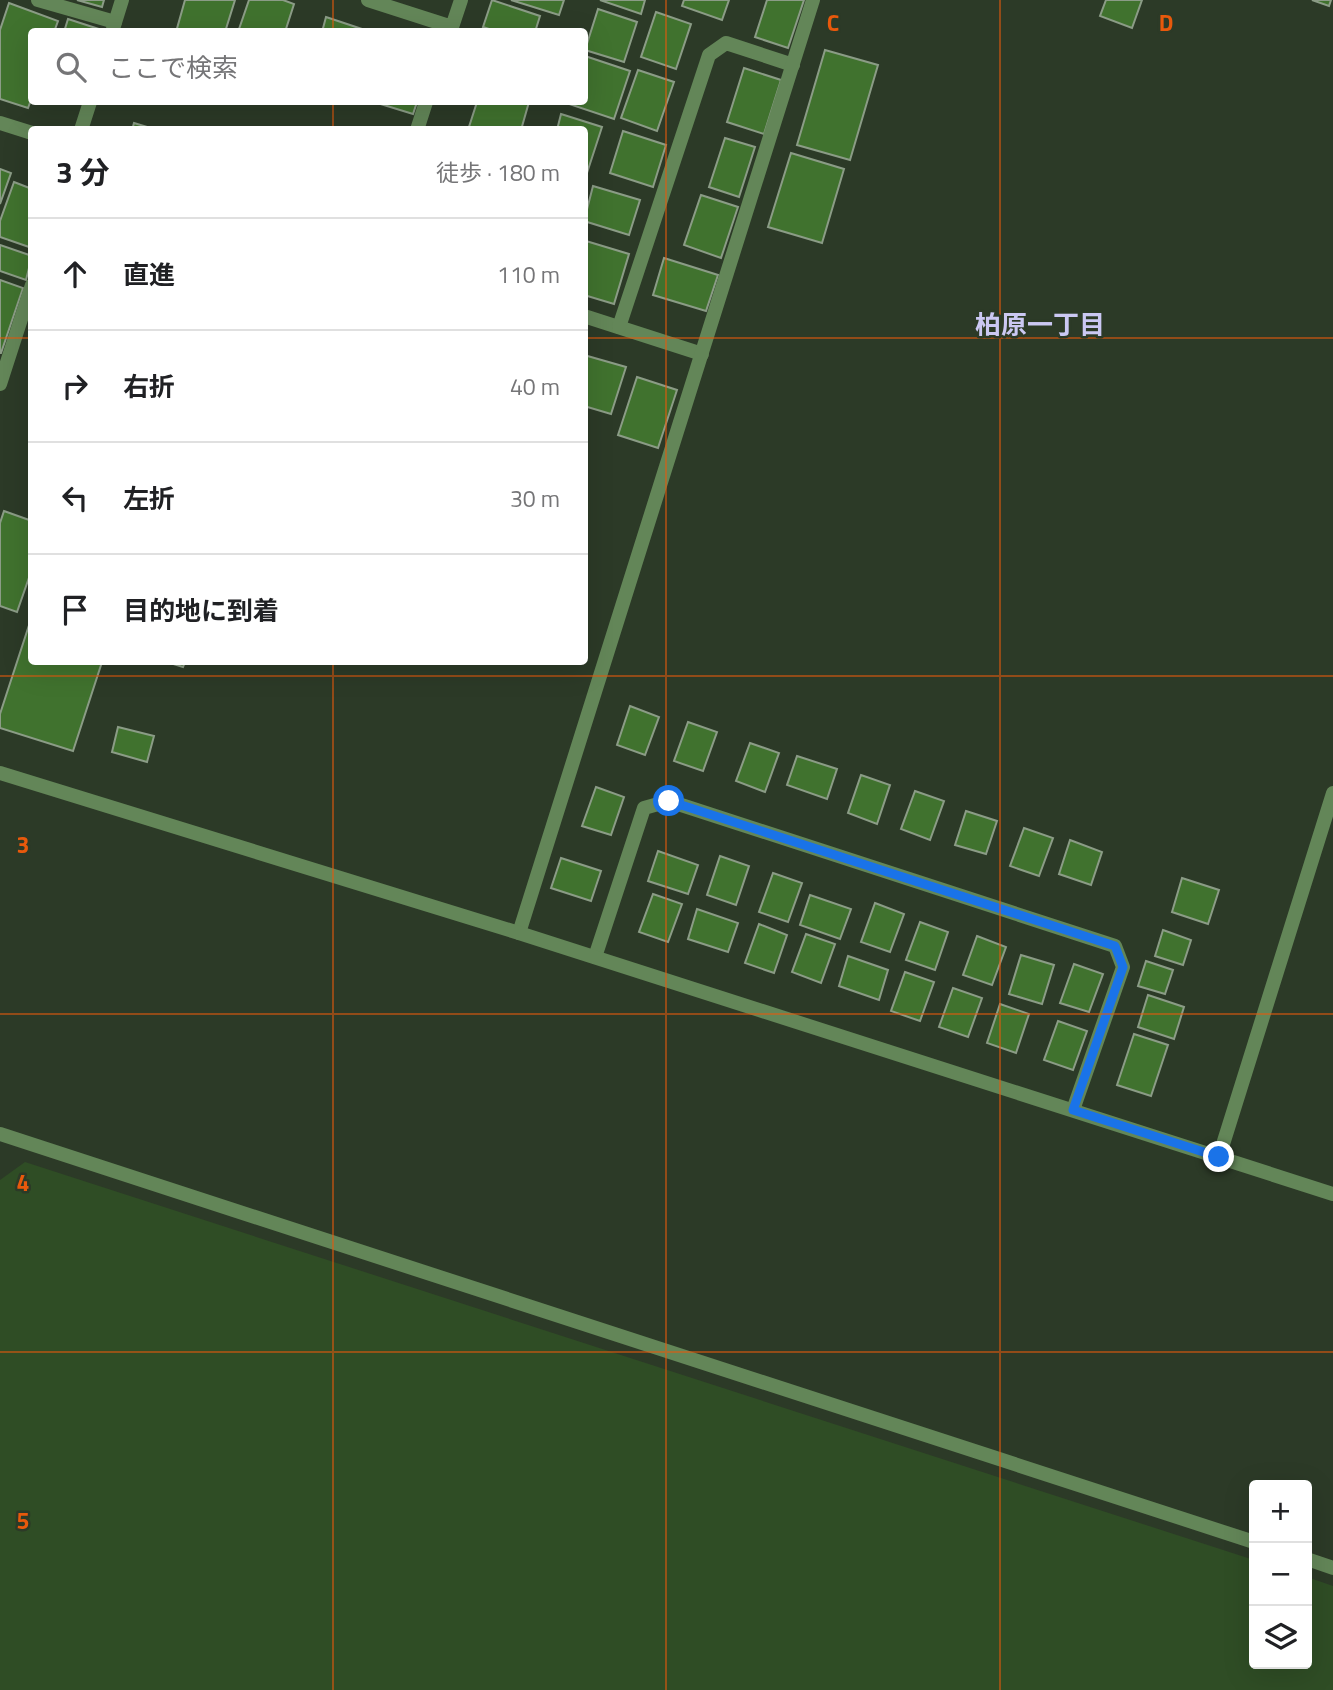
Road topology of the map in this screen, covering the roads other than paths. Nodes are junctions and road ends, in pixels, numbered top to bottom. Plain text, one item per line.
1 (38, 0) edge
2 (122, 0) edge
3 (368, 0) edge
4 (461, 0) edge
5 (813, 0) edge
6 (114, 27) edge
7 (448, 28) edge
8 (451, 28) edge
9 (793, 65) junction
10 (89, 105) edge
11 (425, 105) edge
12 (0, 122) edge
13 (82, 126) edge
14 (418, 126) edge
15 (28, 132) edge
16 (28, 297) edge
17 (588, 317) edge
18 (619, 327) junction
19 (702, 354) junction
20 (2, 374) edge
21 (0, 773) edge
22 (1333, 793) edge
23 (519, 933) junction
24 (595, 957) junction
25 (1073, 1110) junction
26 (0, 1134) edge
27 (1219, 1157) junction
28 (1333, 1194) edge
29 (1249, 1540) edge
30 (1312, 1561) edge
31 (1333, 1568) edge

1 - 6 street
2 - 6 street
3 - 7 street
4 - 8 street
5 - 9 street
9 - 18 street
9 - 19 street
10 - 13 street
11 - 14 street
12 - 15 street
16 - 20 street
17 - 18 street
18 - 19 street
19 - 23 street
21 - 23 street
22 - 27 street
23 - 24 street
24 - 25 street
24 - 25 street
25 - 27 street
26 - 29 street
27 - 28 street
30 - 31 street

